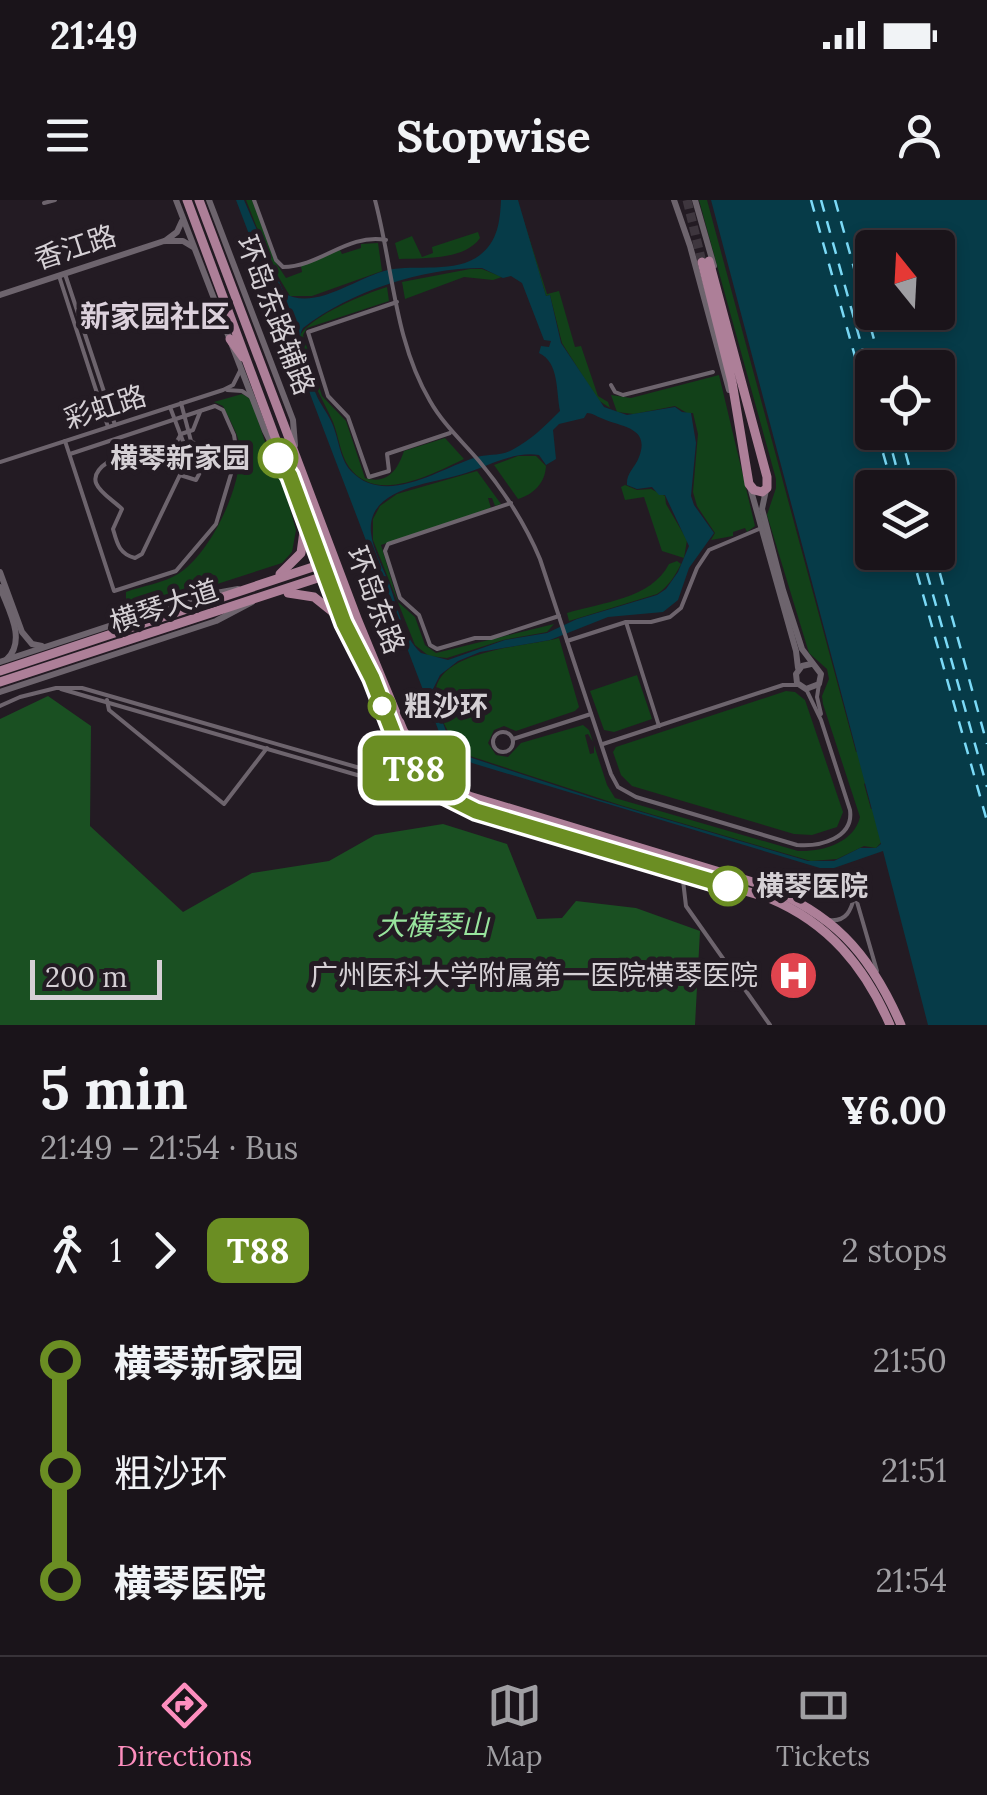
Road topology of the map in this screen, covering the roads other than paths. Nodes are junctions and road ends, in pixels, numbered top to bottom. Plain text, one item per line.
1 (54, 200) edge
2 (176, 200) edge
3 (188, 200) edge
4 (199, 200) edge
5 (209, 200) edge
6 (254, 200) edge
7 (375, 200) edge
8 (674, 200) edge
9 (695, 200) edge
10 (44, 204) dead end
11 (700, 213) junction
12 (182, 217) junction
13 (682, 222) junction
14 (386, 240) junction
15 (164, 242) junction
16 (194, 248) junction
17 (62, 275) junction
18 (0, 295) edge
19 (397, 302) junction
20 (230, 339) junction
21 (720, 360) junction
22 (238, 361) junction
23 (253, 372) junction
24 (713, 372) junction
25 (725, 377) junction
26 (611, 385) dead end
27 (222, 390) junction
28 (744, 394) junction
29 (253, 398) junction
30 (181, 403) junction
31 (734, 405) junction
32 (170, 407) junction
33 (201, 411) junction
34 (185, 416) junction
35 (174, 420) junction
36 (111, 425) junction
37 (452, 432) junction
38 (185, 433) junction
39 (65, 441) junction
40 (191, 442) junction
41 (184, 444) junction
42 (295, 447) junction
43 (197, 452) junction
44 (70, 454) junction
45 (189, 456) junction
46 (208, 457) junction
47 (0, 462) edge
48 (235, 468) junction
49 (180, 475) junction
50 (290, 476) junction
51 (749, 484) junction
52 (767, 488) junction
53 (315, 502) junction
54 (511, 503) junction
55 (302, 509) junction
56 (760, 526) junction
57 (752, 533) junction
58 (763, 536) junction
59 (322, 564) junction
60 (338, 564) junction
61 (0, 575) edge
62 (327, 576) junction
63 (263, 584) junction
64 (0, 586) edge
65 (270, 595) junction
66 (254, 600) junction
67 (560, 618) junction
68 (626, 622) junction
69 (344, 623) junction
70 (109, 626) junction
71 (567, 640) junction
72 (80, 645) junction
73 (118, 645) junction
74 (48, 646) junction
75 (89, 663) junction
76 (811, 664) junction
77 (2, 666) edge
78 (797, 672) junction
79 (0, 682) edge
80 (819, 684) junction
81 (783, 685) junction
82 (801, 687) junction
83 (56, 688) junction
84 (0, 692) edge
85 (107, 700) junction
86 (0, 706) edge
87 (591, 714) junction
88 (821, 720) junction
89 (660, 726) junction
90 (513, 739) junction
91 (602, 745) junction
92 (267, 748) junction
93 (401, 748) junction
94 (420, 774) junction
95 (523, 819) junction
96 (682, 872) junction
97 (828, 920) junction
98 (880, 980) junction
99 (770, 1025) edge
100 (890, 1025) edge
101 (901, 1025) edge

1 - 10 street
2 - 12 main road, 环岛东路辅路
3 - 23 main road, 环岛东路
4 - 42 main road, 环岛东路
5 - 42 main road, 环岛东路辅路
6 - 14 street
7 - 14 street
8 - 13 main road
9 - 11 main road
11 - 13 main road
11 - 28 main road
12 - 15 main road
12 - 16 main road, 环岛东路辅路
13 - 21 main road
14 - 19 street
15 - 16 main road
15 - 17 main road, 香江路
16 - 20 main road, 环岛东路辅路
17 - 18 main road, 香江路
17 - 36 street
19 - 37 street
19 - 37 street
20 - 22 main road, 环岛东路辅路
20 - 23 main road
21 - 24 street
21 - 25 main road
22 - 27 street
22 - 29 main road, 环岛东路辅路
23 - 50 main road, 环岛东路
24 - 25 street
24 - 26 street
25 - 31 main road
27 - 29 street
27 - 30 street, 彩虹路
28 - 31 main road
28 - 52 main road
29 - 50 main road, 环岛东路辅路
30 - 32 street, 彩虹路
30 - 34 street
31 - 51 main road
32 - 35 street
32 - 36 street, 彩虹路
33 - 34 street
33 - 38 street
33 - 48 street
34 - 35 street
34 - 38 street
35 - 38 street
35 - 44 street
36 - 39 street, 彩虹路
37 - 54 street
38 - 40 street
38 - 41 street
38 - 49 street
39 - 44 street
39 - 47 street, 彩虹路
40 - 41 street
40 - 43 street
41 - 45 street
42 - 53 main road, 环岛东路
43 - 45 street
43 - 46 street
44 - 48 street
45 - 49 street
46 - 48 street
46 - 49 street
50 - 55 main road, 环岛东路
51 - 52 main road
51 - 56 main road
52 - 76 main road
53 - 55 main road
53 - 60 main road, 环岛东路
54 - 67 street
54 - 67 street
55 - 59 main road, 环岛东路
55 - 63 main road
56 - 57 street
56 - 58 main road
57 - 58 street
57 - 68 street
58 - 78 main road
59 - 60 main road, 横琴大道
59 - 62 main road, 环岛东路
59 - 63 main road, 横琴大道
60 - 62 main road, 横琴大道
60 - 95 main road, 环岛东路
61 - 74 main road
62 - 65 main road, 横琴大道
62 - 69 main road, 环岛东路
63 - 65 main road
63 - 70 main road
63 - 72 main road, 横琴大道
64 - 77 main road
65 - 66 main road, 横琴大道
65 - 69 main road
66 - 73 main road, 横琴大道
66 - 75 main road
67 - 71 street
68 - 71 street
68 - 89 street
69 - 93 main road, 环岛东路
70 - 72 main road
70 - 74 main road
71 - 87 street
72 - 77 main road, 横琴大道
73 - 75 main road
73 - 79 main road, 横琴大道
74 - 77 main road
75 - 84 main road
76 - 78 main road
76 - 80 main road
78 - 81 street
78 - 82 main road
80 - 82 main road
80 - 88 street
81 - 82 street
81 - 89 street
82 - 88 street
83 - 85 street
83 - 86 street
83 - 93 street
85 - 92 street
85 - 92 street
87 - 90 street
87 - 91 street
88 - 91 street
89 - 91 street
90 - 90 street
92 - 94 street
93 - 94 main road, 环岛东路
94 - 95 main road, 环岛东路
95 - 96 main road, 环岛东路
95 - 97 main road, 环岛东路
96 - 99 street
96 - 100 main road, 环岛东路
97 - 98 main road, 环岛东路
97 - 98 street
98 - 101 main road, 环岛东路

